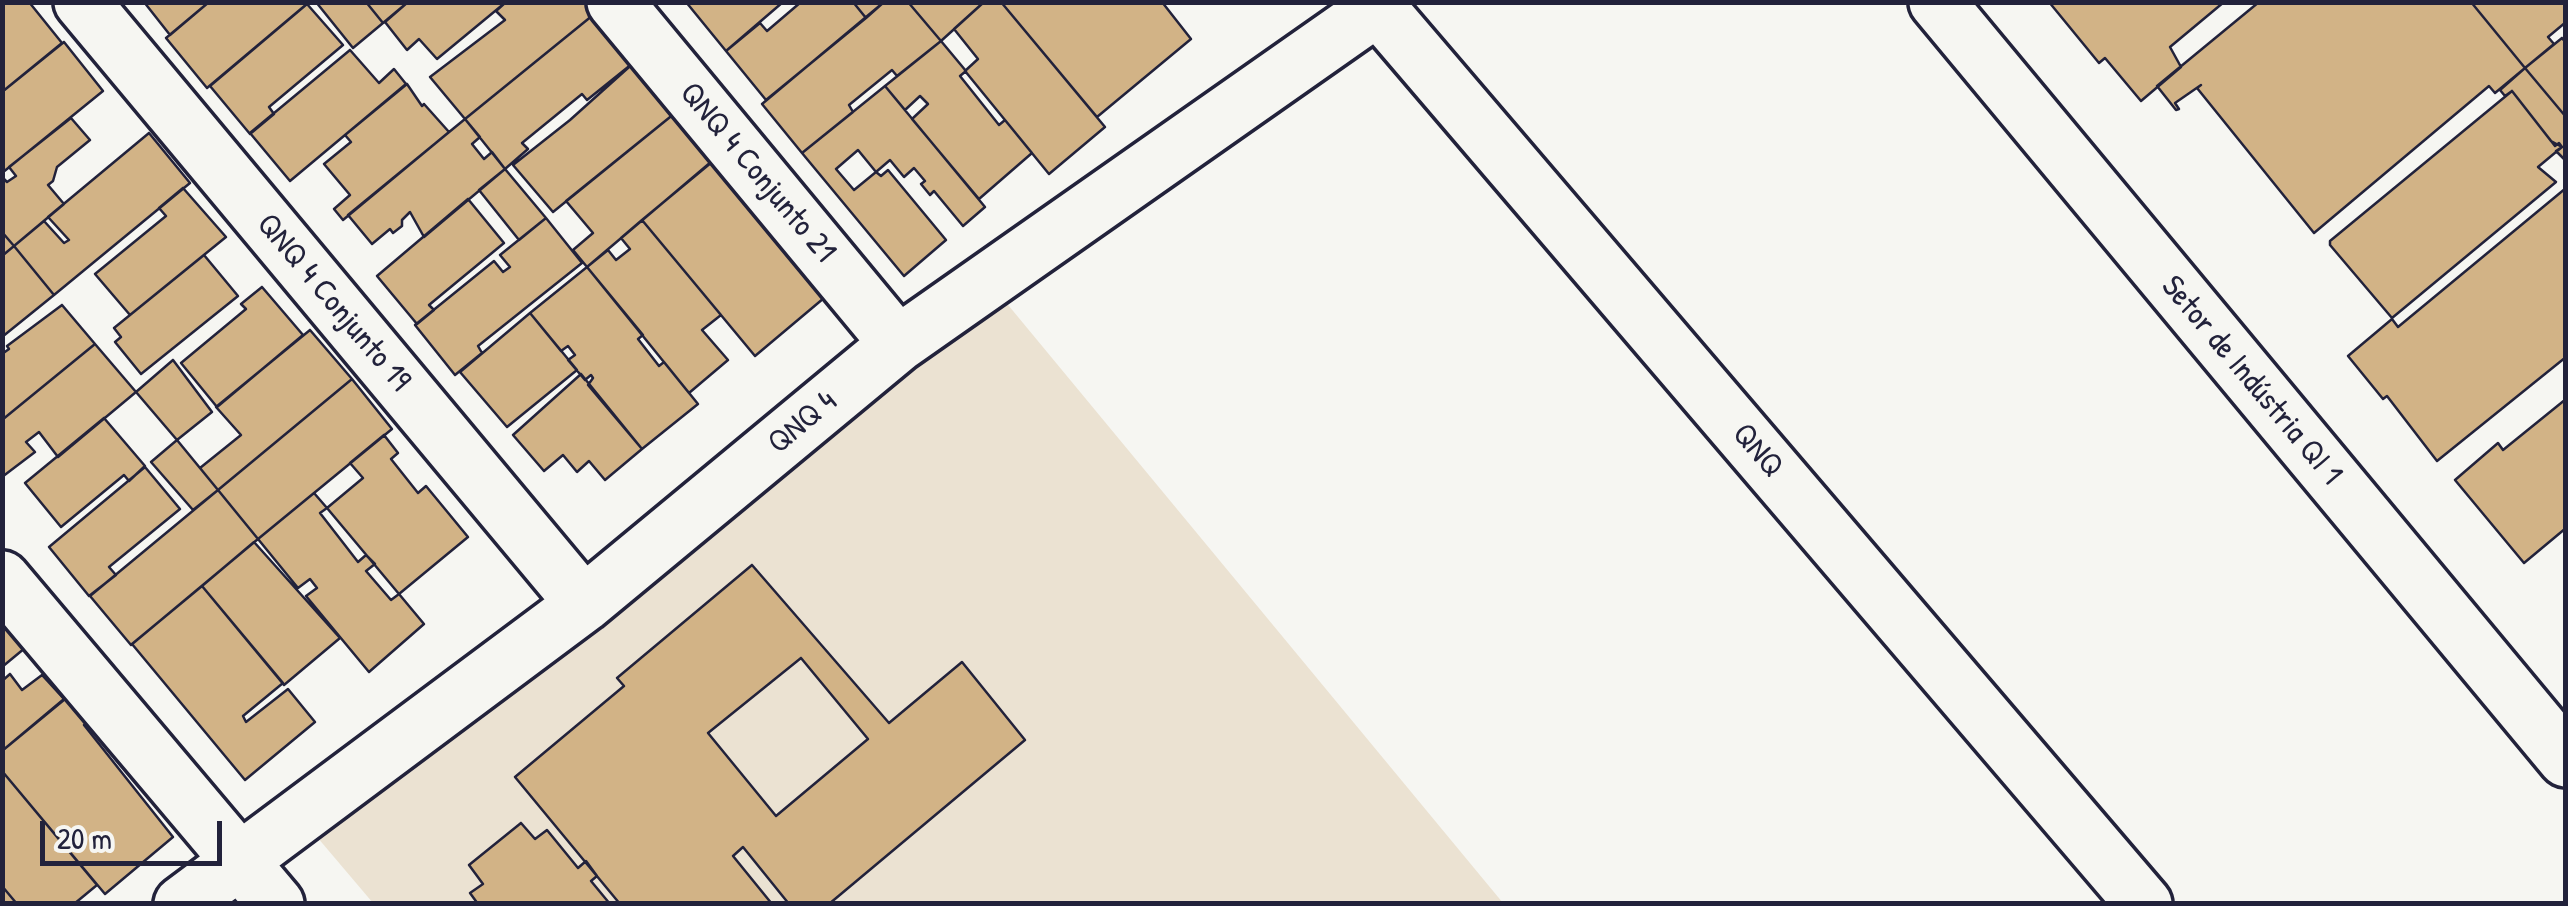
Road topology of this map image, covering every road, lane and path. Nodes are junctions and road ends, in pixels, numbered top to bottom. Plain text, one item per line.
1 (82, 2) edge
2 (615, 2) edge
3 (1937, 2) edge
4 (1375, 5) edge
5 (898, 344) junction
6 (2, 579) edge
7 (584, 604) junction
8 (2566, 759) edge
9 (238, 863) junction
10 (2140, 899) edge
11 (182, 904) edge
12 (276, 904) edge

1 - 7 street, QNQ 4 Conjunto 19
2 - 5 street, QNQ 4 Conjunto 21
3 - 8 street, Setor de Indústria QI 1
4 - 5 street, QNQ 4
4 - 10 street, QNQ
5 - 7 street, QNQ 4
6 - 9 street
7 - 9 street, QNQ 4
9 - 11 street, QNQ 4
9 - 12 street

